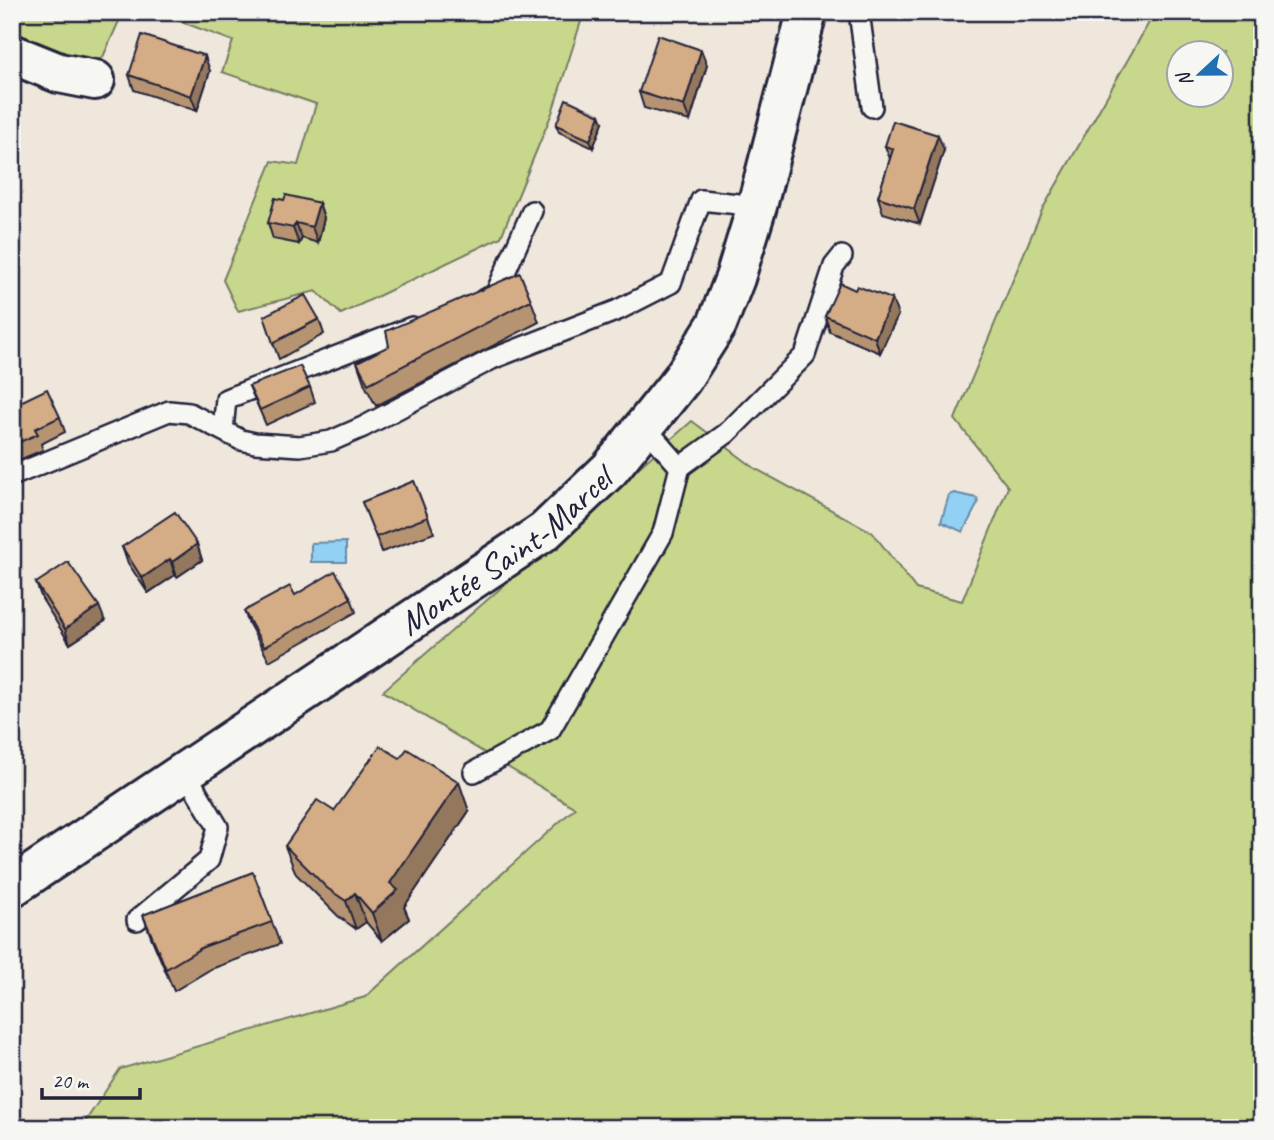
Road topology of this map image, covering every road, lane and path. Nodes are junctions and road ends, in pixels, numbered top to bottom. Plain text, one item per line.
1 (807, 12) edge
2 (859, 12) edge
3 (12, 54) edge
4 (95, 80) dead end
5 (873, 107) dead end
6 (757, 206) junction
7 (531, 211) dead end
8 (842, 256) dead end
9 (469, 305) edge
10 (431, 320) edge
11 (644, 426) junction
12 (223, 430) junction
13 (680, 467) junction
14 (12, 476) edge
15 (185, 772) junction
16 (474, 772) dead end
17 (12, 887) edge
18 (137, 920) dead end

1 - 6 main road, Montée Saint-Marcel
2 - 5 lane
3 - 4 main road
6 - 11 main road, Montée Saint-Marcel
6 - 12 lane
7 - 9 lane
8 - 13 lane
10 - 12 lane
11 - 13 lane
11 - 15 main road, Montée Saint-Marcel
12 - 14 lane
13 - 16 lane
15 - 17 main road, Montée Saint-Marcel
15 - 18 lane

